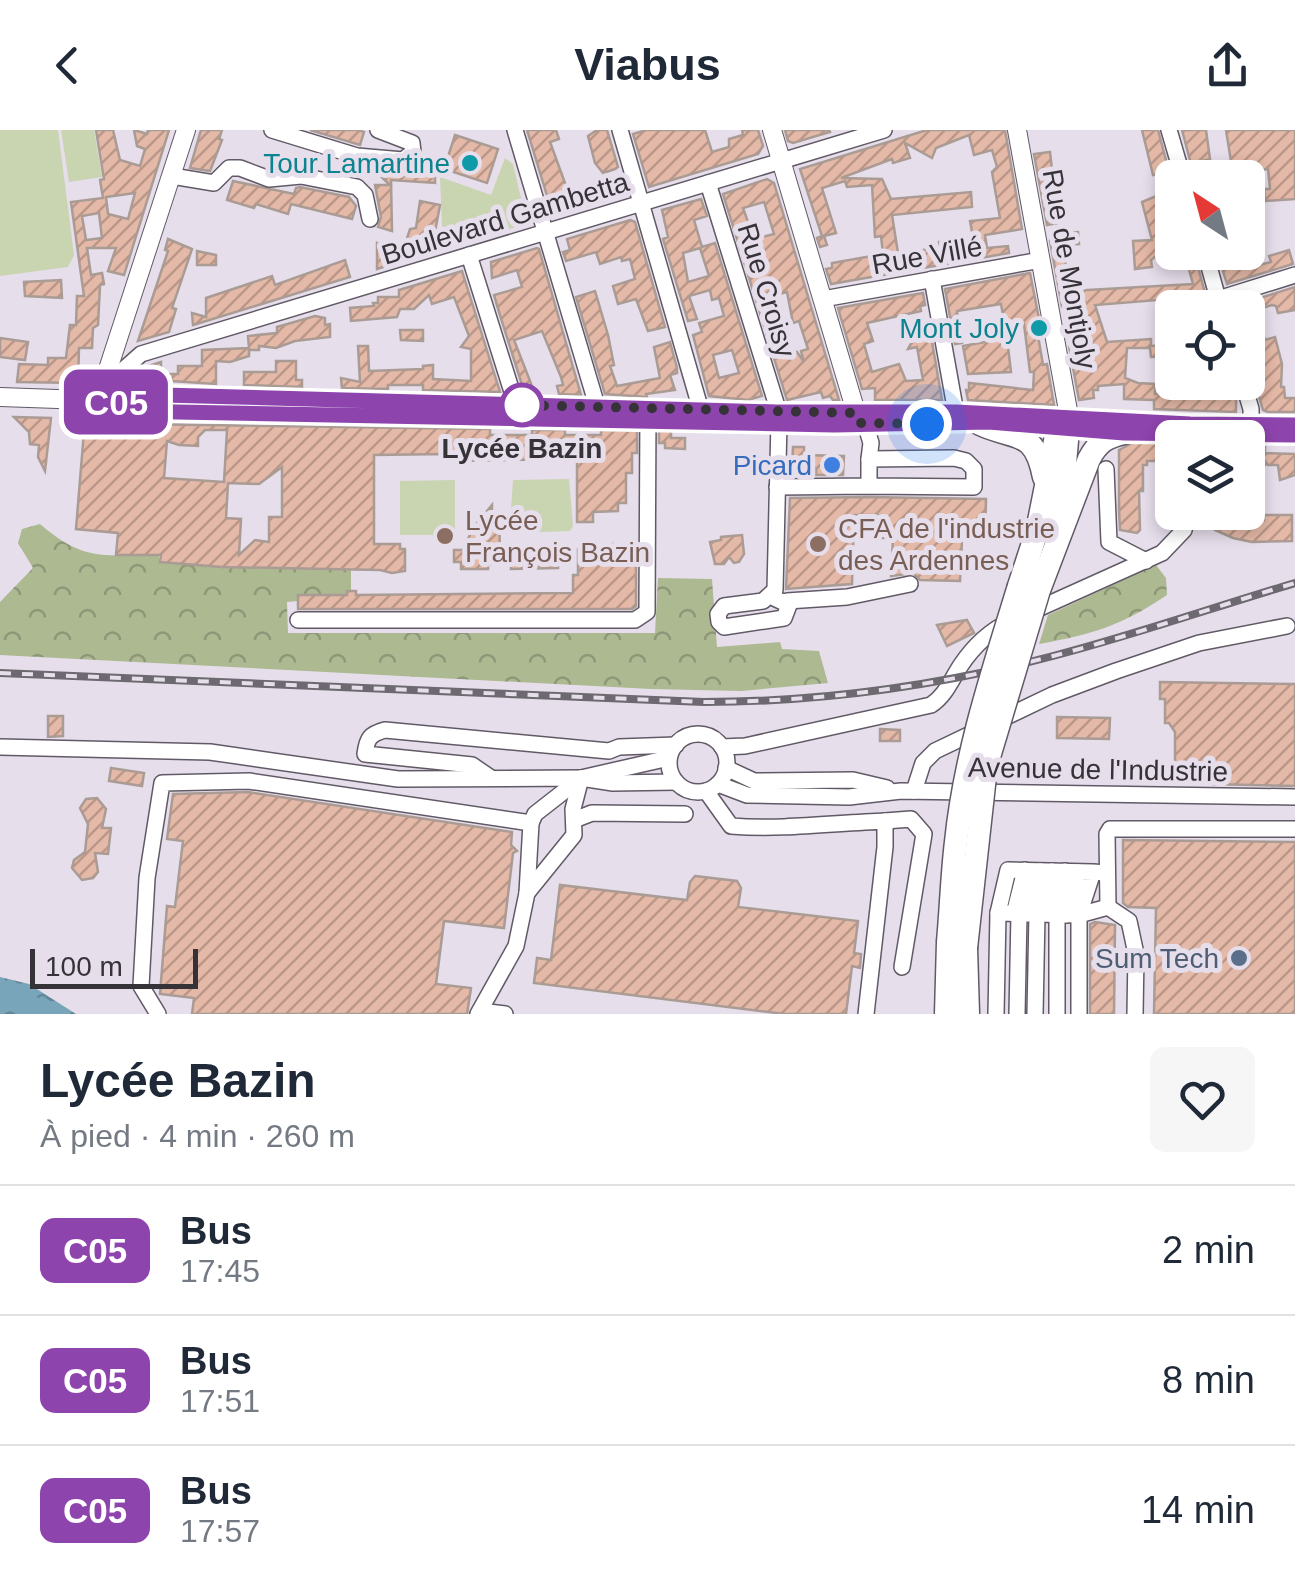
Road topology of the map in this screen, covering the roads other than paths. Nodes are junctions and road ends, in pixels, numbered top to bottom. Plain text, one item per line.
1 (186, 130) edge
2 (272, 130) edge
3 (378, 130) edge
4 (499, 130) edge
5 (620, 130) edge
6 (772, 130) edge
7 (884, 130) edge
8 (1017, 130) edge
9 (1169, 130) edge
10 (516, 133) edge
11 (1178, 160) edge
12 (782, 161) junction
13 (172, 176) junction
14 (708, 183) junction
15 (642, 203) junction
16 (370, 219) dead end
17 (546, 232) junction
18 (469, 255) junction
19 (1041, 260) junction
20 (1295, 275) edge
21 (932, 279) junction
22 (1256, 290) edge
23 (823, 299) junction
24 (130, 309) junction
25 (141, 354) junction
26 (0, 397) edge
27 (106, 400) junction
28 (594, 408) junction
29 (698, 410) junction
30 (515, 411) junction
31 (648, 414) junction
32 (777, 417) junction
33 (860, 420) junction
34 (965, 420) junction
35 (1265, 424) edge
36 (1065, 425) junction
37 (1155, 425) edge
38 (1295, 425) edge
39 (1124, 433) junction
40 (1155, 434) edge
41 (1265, 435) edge
42 (1295, 435) edge
43 (869, 458) junction
44 (1106, 470) dead end
45 (1045, 481) junction
46 (777, 486) junction
47 (869, 486) junction
48 (1184, 530) edge
49 (1146, 561) junction
50 (910, 584) dead end
51 (1029, 588) junction
52 (770, 596) junction
53 (787, 601) junction
54 (298, 620) dead end
55 (1287, 626) dead end
56 (0, 747) edge
57 (722, 747) junction
58 (673, 752) junction
59 (364, 754) junction
60 (726, 768) junction
61 (362, 774) junction
62 (491, 778) junction
63 (581, 778) junction
64 (676, 782) junction
65 (712, 787) junction
66 (907, 791) junction
67 (1295, 797) edge
68 (685, 814) dead end
69 (574, 820) junction
70 (885, 821) junction
71 (531, 823) junction
72 (1295, 829) edge
73 (1066, 871) junction
74 (527, 893) junction
75 (1108, 907) junction
76 (1039, 914) junction
77 (957, 945) junction
78 (902, 967) dead end
79 (479, 1012) edge
80 (158, 1014) edge
81 (505, 1014) edge
82 (866, 1014) edge
83 (946, 1014) edge
84 (968, 1014) edge
85 (996, 1014) edge
86 (1017, 1014) edge
87 (1035, 1014) edge
88 (1057, 1014) edge
89 (1079, 1014) edge
90 (1135, 1014) edge

1 - 13 main road
2 - 3 street
4 - 10 street
5 - 15 street
6 - 12 main road
7 - 12 street, Boulevard Gambetta
8 - 19 main road, Rue de Montjoly
9 - 11 street
10 - 17 street
12 - 14 street, Boulevard Gambetta
12 - 23 main road
13 - 16 street
13 - 24 main road
14 - 15 street, Boulevard Gambetta
14 - 32 street, Rue Croisy
15 - 17 street, Boulevard Gambetta
15 - 29 street
17 - 18 street, Boulevard Gambetta
17 - 28 street
18 - 25 street, Boulevard Gambetta
18 - 30 street
19 - 21 street, Rue Villé
19 - 36 main road, Rue de Montjoly
20 - 22 street
21 - 23 street, Rue Villé
21 - 34 street
23 - 33 main road
24 - 25 street
24 - 27 main road
25 - 27 street
26 - 27 main road
27 - 30 main road
28 - 30 main road
28 - 31 main road
29 - 31 main road
29 - 32 main road
30 - 31 main road
31 - 32 main road
31 - 54 street
32 - 33 main road
32 - 46 street, Rue Croisy
33 - 34 main road
33 - 43 street
34 - 36 main road
34 - 36 main road
34 - 45 highway
35 - 38 main road
36 - 37 main road
36 - 39 main road
36 - 45 highway
36 - 51 highway
39 - 40 main road
39 - 51 highway
41 - 42 main road
43 - 47 street
43 - 47 street
44 - 49 street
45 - 51 highway
46 - 47 street
46 - 52 street, Rue Croisy
48 - 49 street
49 - 57 street
50 - 53 street
51 - 77 highway, bridge
52 - 53 street
52 - 53 street
55 - 66 street
56 - 61 street
57 - 58 street
57 - 60 street
58 - 59 street
58 - 63 street
58 - 64 street
59 - 61 street
59 - 62 street
60 - 65 street
60 - 66 street, Avenue de l'Industrie
61 - 62 street
62 - 63 street
63 - 64 street
63 - 69 street
63 - 71 street
64 - 65 street
65 - 66 street, Avenue de l'Industrie
65 - 70 street
66 - 67 street, Avenue de l'Industrie
68 - 69 street
69 - 74 street
70 - 78 street
70 - 82 street
71 - 74 street
71 - 80 street
72 - 73 street
73 - 75 street
73 - 76 street
73 - 76 street
73 - 76 street
73 - 76 street
74 - 79 street
75 - 76 street
75 - 90 street
76 - 85 street
76 - 86 street
76 - 87 street
76 - 88 street
76 - 89 street
77 - 83 highway
77 - 84 highway
79 - 81 street

